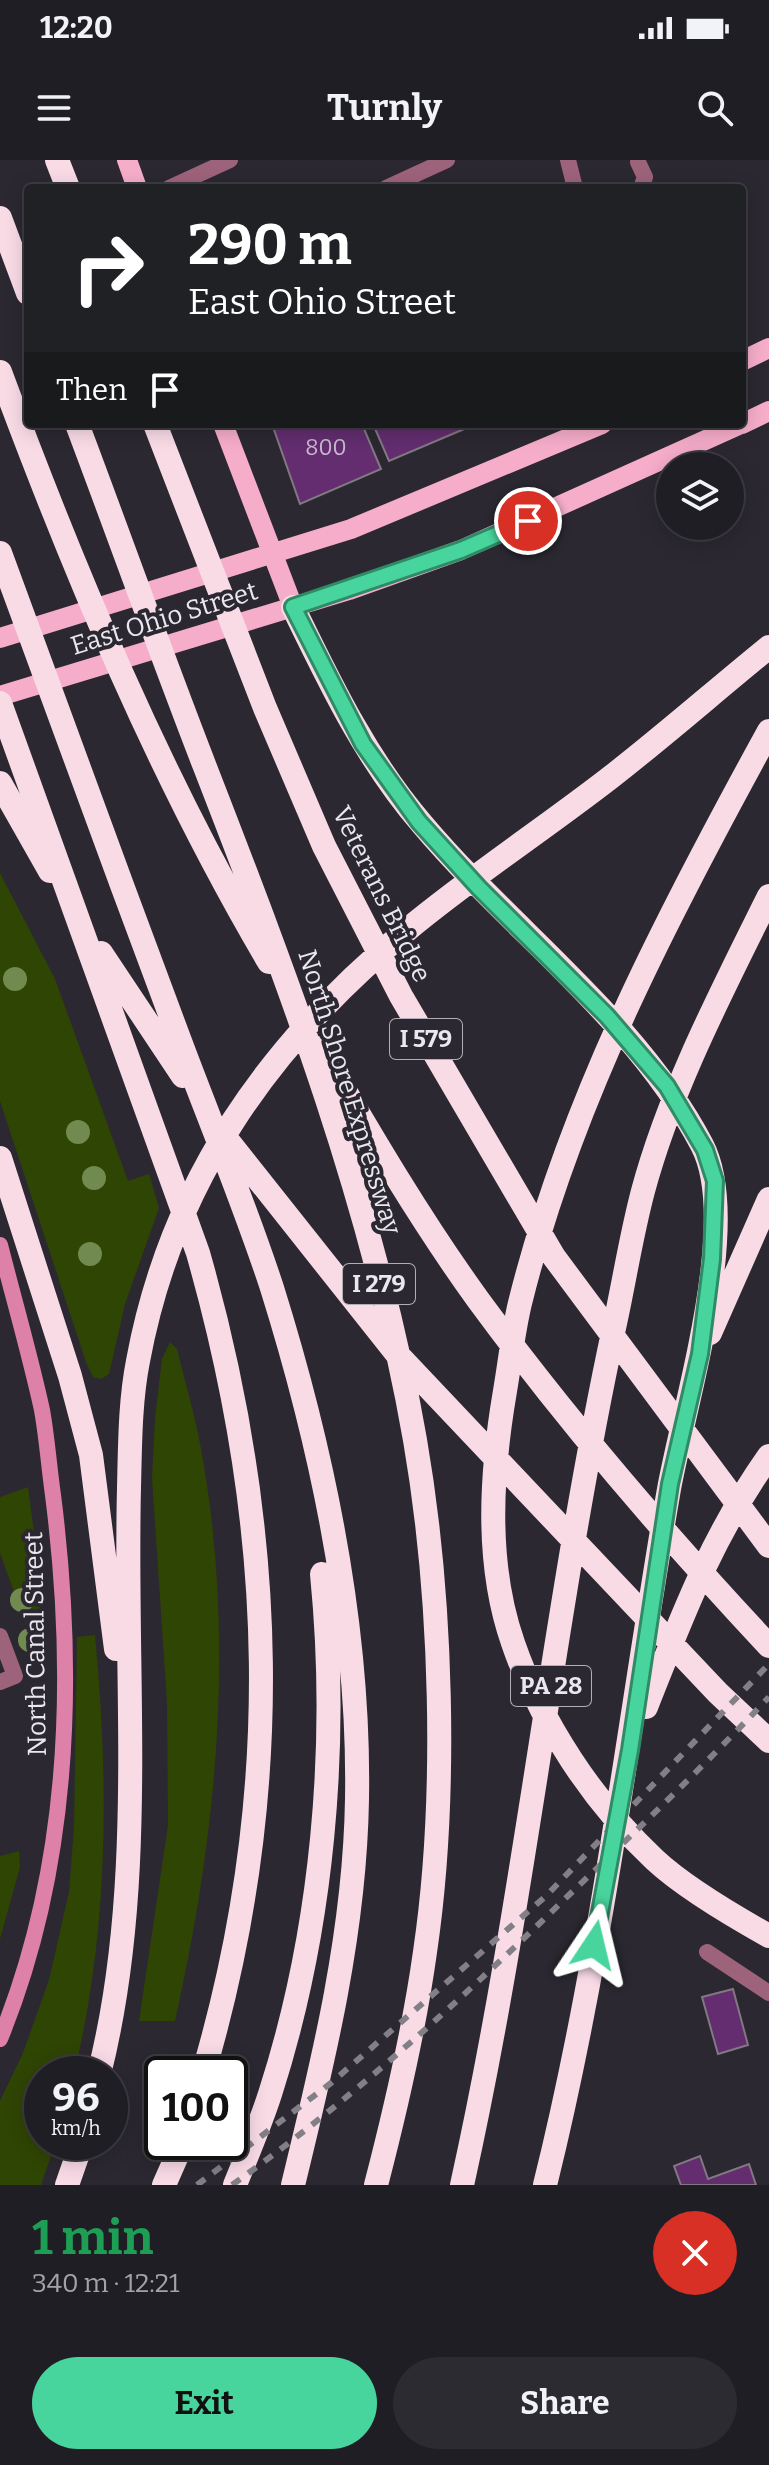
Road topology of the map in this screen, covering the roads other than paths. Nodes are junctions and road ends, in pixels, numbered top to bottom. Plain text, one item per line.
1 (57, 160) edge
2 (127, 160) edge
3 (230, 160) edge
4 (447, 160) edge
5 (568, 160) edge
6 (639, 161) edge
7 (66, 184) edge
8 (136, 184) edge
9 (178, 184) edge
10 (395, 184) edge
11 (574, 184) edge
12 (642, 184) edge
13 (0, 218) edge
14 (24, 282) edge
15 (769, 348) edge
16 (746, 359) edge
17 (0, 372) edge
18 (769, 411) edge
19 (746, 422) edge
20 (79, 428) edge
21 (157, 428) edge
22 (224, 428) edge
23 (593, 428) edge
24 (733, 428) edge
25 (0, 553) edge
26 (272, 555) junction
27 (293, 607) junction
28 (0, 638) edge
29 (769, 647) edge
30 (0, 696) edge
31 (0, 703) edge
32 (769, 731) edge
33 (0, 783) edge
34 (769, 896) edge
35 (0, 1158) edge
36 (769, 1199) edge
37 (0, 1245) edge
38 (700, 1354) junction
39 (307, 1420) junction
40 (769, 1456) edge
41 (769, 1546) edge
42 (0, 1636) edge
43 (769, 1646) edge
44 (7, 1679) edge
45 (769, 1741) edge
46 (630, 1750) junction
47 (128, 1815) junction
48 (769, 1936) edge
49 (707, 1952) dead end
50 (769, 1993) edge
51 (0, 2039) edge
52 (104, 2056) edge
53 (208, 2056) edge
54 (76, 2160) edge
55 (175, 2160) edge
56 (67, 2185) edge
57 (164, 2185) edge
58 (235, 2185) edge
59 (293, 2185) edge
60 (376, 2185) edge
61 (462, 2185) edge
62 (545, 2185) edge

1 - 7 highway
2 - 8 main road
3 - 9 street
4 - 10 street
5 - 11 street
6 - 12 street
13 - 14 highway
15 - 16 main road
17 - 43 highway
18 - 19 main road, East Ohio Street
20 - 60 highway, North Shore Expressway / I 279
21 - 41 highway, Veterans Bridge / I 579
22 - 26 main road
23 - 26 main road, East Ohio Street
24 - 27 main road, East Ohio Street
25 - 39 highway
26 - 27 main road
26 - 28 main road, East Ohio Street
27 - 30 main road, East Ohio Street
27 - 38 highway
29 - 47 highway
31 - 53 highway
32 - 48 highway
33 - 45 highway
34 - 61 highway, PA 28
35 - 47 highway
36 - 38 highway
37 - 51 street, North Canal Street
38 - 46 highway
39 - 58 highway
39 - 59 highway
40 - 46 highway
42 - 44 street
46 - 62 highway
47 - 52 highway
49 - 50 street
54 - 56 highway
55 - 57 highway

